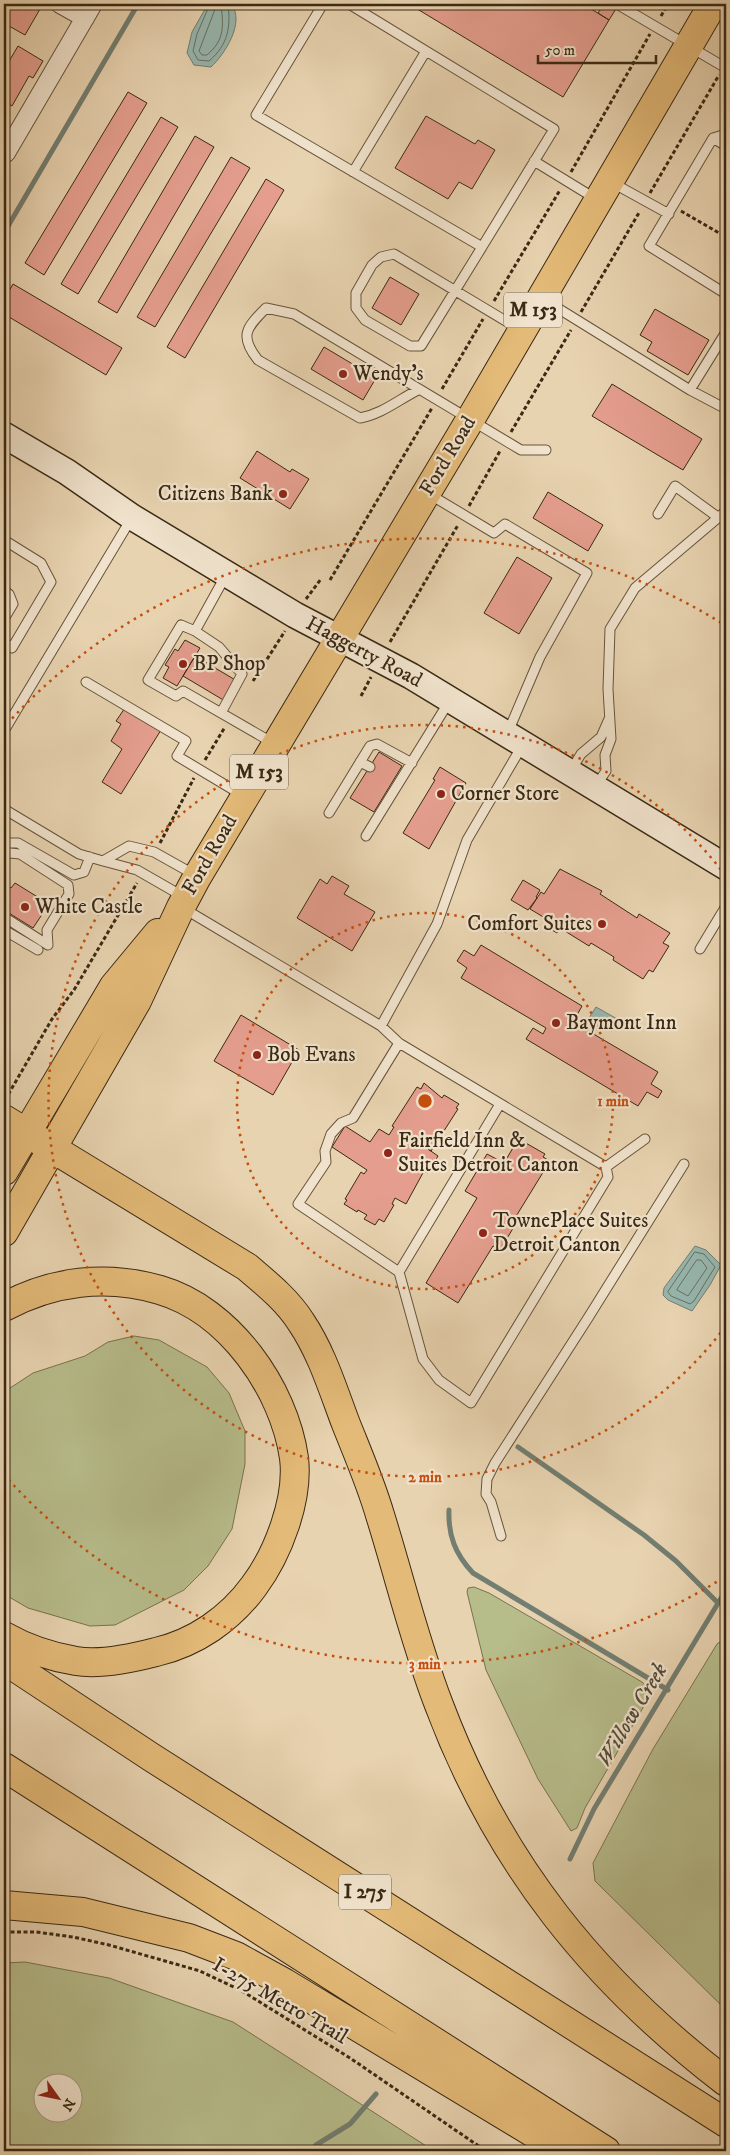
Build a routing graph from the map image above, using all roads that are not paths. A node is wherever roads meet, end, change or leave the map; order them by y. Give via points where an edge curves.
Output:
1 (60, 4) edge
2 (322, 4) edge
3 (348, 4) edge
4 (617, 4) edge
5 (713, 4) edge
6 (89, 11) edge
7 (690, 46) junction
8 (426, 51) junction
9 (726, 68) edge
10 (726, 134) edge
11 (713, 138) junction
12 (726, 146) edge
13 (6, 153) dead end
14 (534, 161) junction
15 (353, 172) junction
16 (604, 190) junction
17 (669, 214) junction
18 (482, 247) junction
19 (454, 290) junction
20 (726, 294) edge
21 (541, 297) junction
22 (522, 330) junction
23 (726, 332) edge
24 (418, 390) junction
25 (690, 390) junction
26 (726, 409) edge
27 (470, 420) junction
28 (4, 435) edge
29 (546, 450) dead end
30 (426, 492) junction
31 (658, 514) dead end
32 (723, 514) edge
33 (132, 517) junction
34 (4, 540) edge
35 (227, 573) junction
36 (4, 591) edge
37 (4, 618) edge
38 (195, 631) junction
39 (339, 639) junction
40 (4, 642) edge
41 (86, 682) dead end
42 (450, 700) junction
43 (221, 713) junction
44 (610, 716) junction
45 (4, 731) edge
46 (515, 739) junction
47 (275, 745) junction
48 (360, 762) junction
49 (412, 763) junction
50 (370, 767) dead end
51 (570, 772) junction
52 (350, 778) junction
53 (360, 783) dead end
54 (595, 788) junction
55 (245, 796) junction
56 (4, 809) edge
57 (329, 813) dead end
58 (366, 836) dead end
59 (4, 842) edge
60 (4, 856) edge
61 (90, 857) junction
62 (104, 861) junction
63 (726, 867) edge
64 (188, 894) junction
65 (726, 906) edge
66 (4, 917) edge
67 (4, 930) edge
68 (700, 949) dead end
69 (38, 950) dead end
70 (381, 1026) junction
71 (399, 1043) junction
72 (500, 1104) junction
73 (15, 1126) edge
74 (645, 1139) dead end
75 (52, 1150) junction
76 (684, 1164) dead end
77 (606, 1167) junction
78 (4, 1170) edge
79 (4, 1232) edge
80 (399, 1272) junction
81 (4, 1307) edge
82 (501, 1536) dead end
83 (4, 1636) edge
84 (4, 1660) edge
85 (4, 1767) edge
86 (4, 1905) edge
87 (726, 2082) edge
88 (726, 2123) edge
89 (563, 2151) edge
90 (606, 2151) edge

1 - 6 street
2 - 15 lane via 256,115
3 - 8 lane
4 - 7 lane
5 - 7 main road, Ford Road / M 153
6 - 13 street
7 - 9 lane
7 - 16 main road, Ford Road / M 153
8 - 14 lane via 554,129
8 - 15 lane
10 - 11 lane
11 - 12 lane
11 - 17 lane
14 - 16 lane
14 - 18 lane
15 - 18 lane
16 - 17 lane
16 - 21 main road, Ford Road / M 153
17 - 20 lane via 649,246
18 - 19 lane
19 - 19 lane via 394,254 372,265 356,294 356,308 365,320 410,346 421,346
19 - 22 lane
21 - 22 main road, Ford Road / M 153
21 - 25 lane
22 - 27 main road, Ford Road / M 153
23 - 25 lane
24 - 24 lane via 294,314 266,308 248,331 248,347 258,360 360,418 378,415 394,402
24 - 27 lane
25 - 26 lane
27 - 29 lane via 521,450
27 - 30 main road, Ford Road / M 153
28 - 33 main road, Haggerty Road via 67,472
30 - 39 main road, Ford Road / M 153
30 - 46 lane via 494,533 505,524 586,573 522,696
31 - 32 lane via 675,486
32 - 44 lane via 635,588 610,628
33 - 35 main road, Haggerty Road
33 - 45 lane
34 - 40 lane via 41,563 50,582 12,648
35 - 38 lane
35 - 39 main road, Haggerty Road
36 - 37 lane via 13,604
38 - 43 lane via 219,647 242,674
38 - 43 lane via 182,625 148,680 176,696 184,691
39 - 42 main road, Haggerty Road
39 - 47 main road, Ford Road / M 153
41 - 55 lane via 186,742 177,756
42 - 46 main road, Haggerty Road
42 - 49 lane
43 - 47 lane
44 - 51 lane via 601,736 581,754
44 - 54 lane via 611,739 605,755 606,771
46 - 51 main road, Haggerty Road
46 - 70 lane via 467,840 437,924
47 - 55 main road, Ford Road / M 153
48 - 49 lane via 370,746 377,744
48 - 50 lane
48 - 52 lane
49 - 58 lane via 396,782
51 - 54 main road, Haggerty Road
52 - 53 lane
52 - 57 lane
54 - 63 main road, Haggerty Road
55 - 64 main road, Ford Road / M 153
56 - 61 lane via 79,854
59 - 61 lane via 18,843 74,875 84,872
60 - 66 lane via 20,854 68,885 69,894 47,930 48,944
61 - 62 lane
62 - 64 lane via 143,873
62 - 64 lane via 129,846 154,852
64 - 70 lane
64 - 73 main road, Ford Road / M 153 via 114,986
64 - 75 main road, Ford Road / M 153 via 137,1001
65 - 68 lane
67 - 69 lane
70 - 71 lane
71 - 72 lane
71 - 80 lane via 353,1118 341,1123 331,1134 326,1162 298,1204
72 - 77 lane
72 - 80 lane
73 - 75 main road
73 - 78 main road, Ford Road / M 153
74 - 77 lane
75 - 79 main road, Ford Road / M 153
75 - 87 main road via 247,1267 274,1289 300,1321 319,1354 370,1486 439,1706 482,1803 526,1875 598,1968 657,2026
76 - 82 lane via 494,1463 487,1480 486,1494
77 - 80 lane via 608,1178 471,1403 438,1380 423,1359
81 - 83 main road via 32,1292 92,1281 160,1290 192,1304 224,1327 249,1352 282,1412 294,1458 288,1515 269,1562 236,1607 196,1637 173,1648 128,1659 77,1662 21,1645
84 - 88 main road, I 275 via 151,1758
85 - 90 main road
86 - 89 main road via 83,1912 189,1938 236,1956 302,1992

